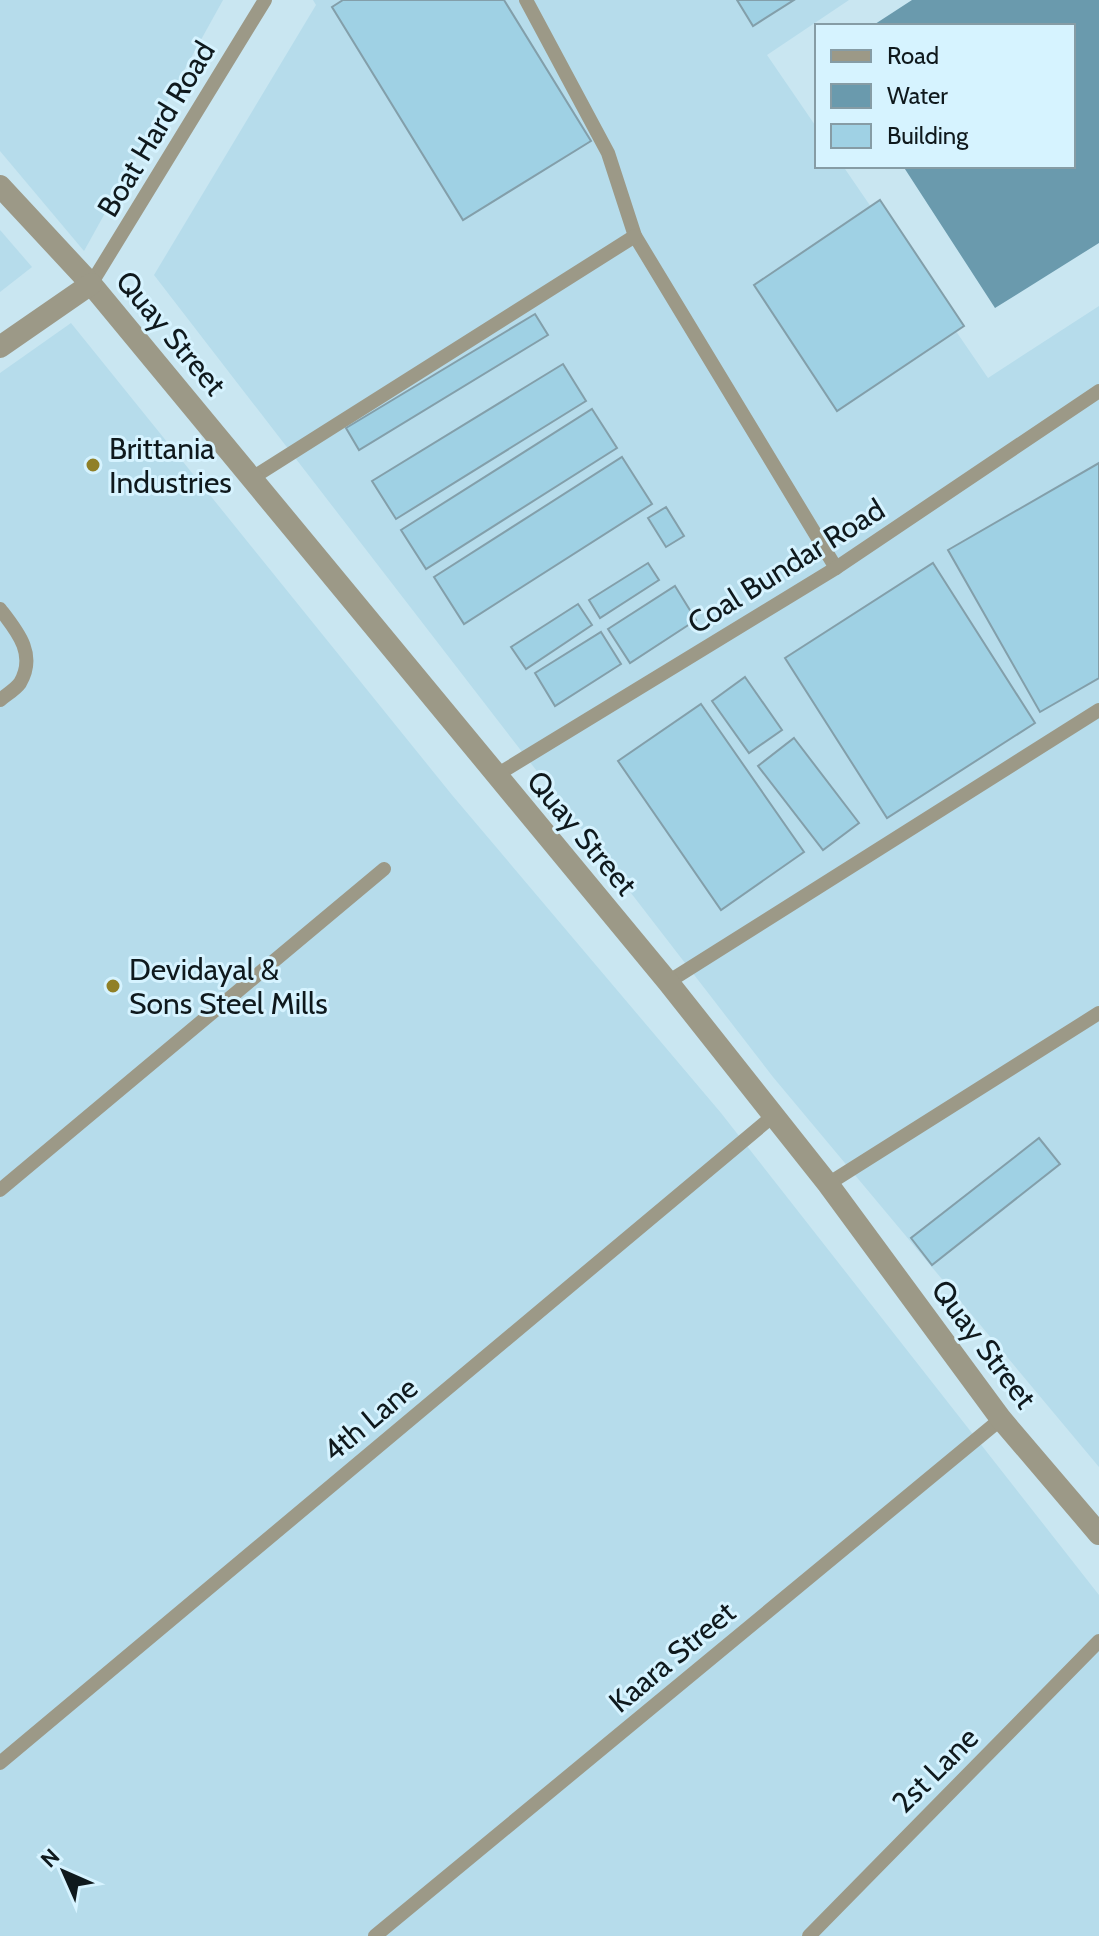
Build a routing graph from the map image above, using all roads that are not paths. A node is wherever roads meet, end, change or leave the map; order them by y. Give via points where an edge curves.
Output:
1 (265, 0) edge
2 (526, 0) edge
3 (0, 186) edge
4 (635, 236) junction
5 (91, 284) junction
6 (0, 347) edge
7 (1099, 391) edge
8 (252, 478) junction
9 (836, 568) junction
10 (0, 609) edge
11 (0, 700) edge
12 (1099, 710) edge
13 (495, 776) junction
14 (384, 869) dead end
15 (668, 982) junction
16 (1099, 1013) edge
17 (773, 1116) junction
18 (828, 1184) junction
19 (0, 1190) edge
20 (1001, 1419) junction
21 (1099, 1534) edge
22 (1099, 1641) edge
23 (0, 1763) edge
24 (375, 1936) edge
25 (809, 1936) edge

1 - 5 lane, Boat Hard Road
2 - 4 lane via 608,153
3 - 5 street, Quay Street
4 - 8 lane
4 - 9 lane
5 - 6 street
5 - 8 street, Quay Street
7 - 9 lane, Coal Bundar Road
8 - 13 street, Quay Street
9 - 13 lane, Coal Bundar Road
10 - 11 lane via 28,654 19,683
12 - 15 lane
13 - 15 street, Quay Street
14 - 19 lane
15 - 17 street, Quay Street
16 - 18 lane
17 - 18 street, Quay Street
17 - 23 lane, 4th Lane
18 - 20 street, Quay Street
20 - 21 street, Quay Street
20 - 24 lane, Kaara Street
22 - 25 lane, 2st Lane

